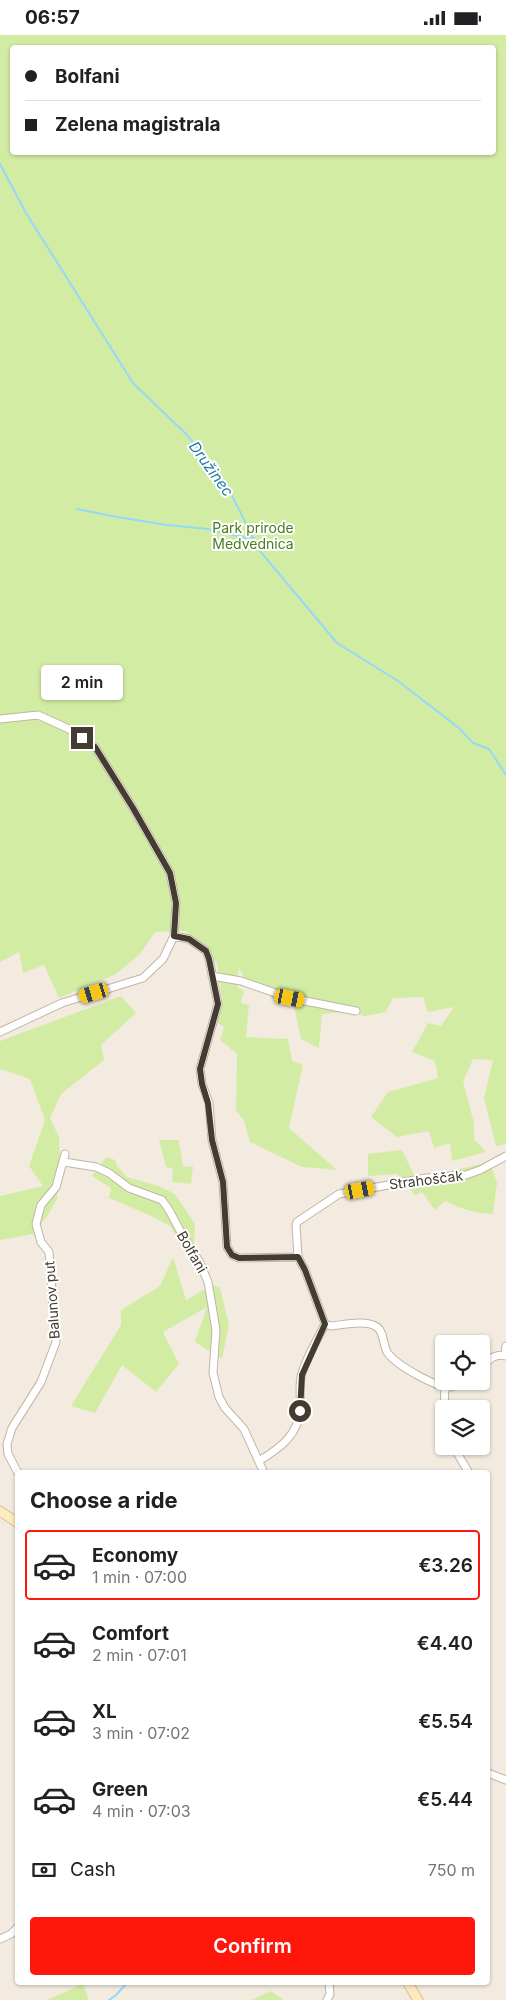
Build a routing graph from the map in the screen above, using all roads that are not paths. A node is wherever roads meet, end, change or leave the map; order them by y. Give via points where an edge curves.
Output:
1 (0, 719) edge
2 (174, 936) junction
3 (212, 976) junction
4 (356, 1011) dead end
5 (0, 1032) edge
6 (506, 1156) edge
7 (64, 1158) joint
8 (298, 1257) junction
9 (325, 1324) junction
10 (506, 1346) edge
11 (506, 1355) edge
12 (490, 1359) edge
13 (435, 1382) edge
14 (458, 1455) edge
15 (260, 1461) junction
16 (16, 1470) edge
17 (263, 1470) edge
18 (467, 1470) edge
19 (0, 1511) edge
20 (15, 1521) edge
21 (490, 1774) edge
22 (506, 1780) edge
23 (15, 1930) edge
24 (0, 1939) edge
25 (329, 1985) edge
26 (409, 1985) edge
27 (327, 2000) edge
28 (418, 2000) edge

1 - 2 street via 38,715 69,729 95,747 170,873 176,903
2 - 3 street via 202,946 209,959
2 - 5 street via 162,959 143,978 62,1003
3 - 4 street via 241,981 290,998
3 - 8 street via 218,1004 200,1069 223,1182 227,1247 232,1255 239,1258
6 - 8 street, Strahoščak via 472,1174 426,1178 340,1194 297,1222
7 - 15 street, Bolfani via 110,1173 129,1188 162,1200 170,1209 200,1261 208,1282 216,1330 213,1373 219,1397 244,1429
7 - 16 street, Balunov put via 56,1187 41,1205 36,1224 41,1242 49,1252 56,1343 41,1382 12,1428 7,1444
8 - 9 street
9 - 13 street via 366,1323 376,1326 391,1356
9 - 15 street via 302,1375 296,1427 291,1437
10 - 11 street
11 - 12 street
14 - 18 street
15 - 17 street, Bolfani
19 - 20 street
21 - 22 street
23 - 24 street
25 - 27 street
26 - 28 street

